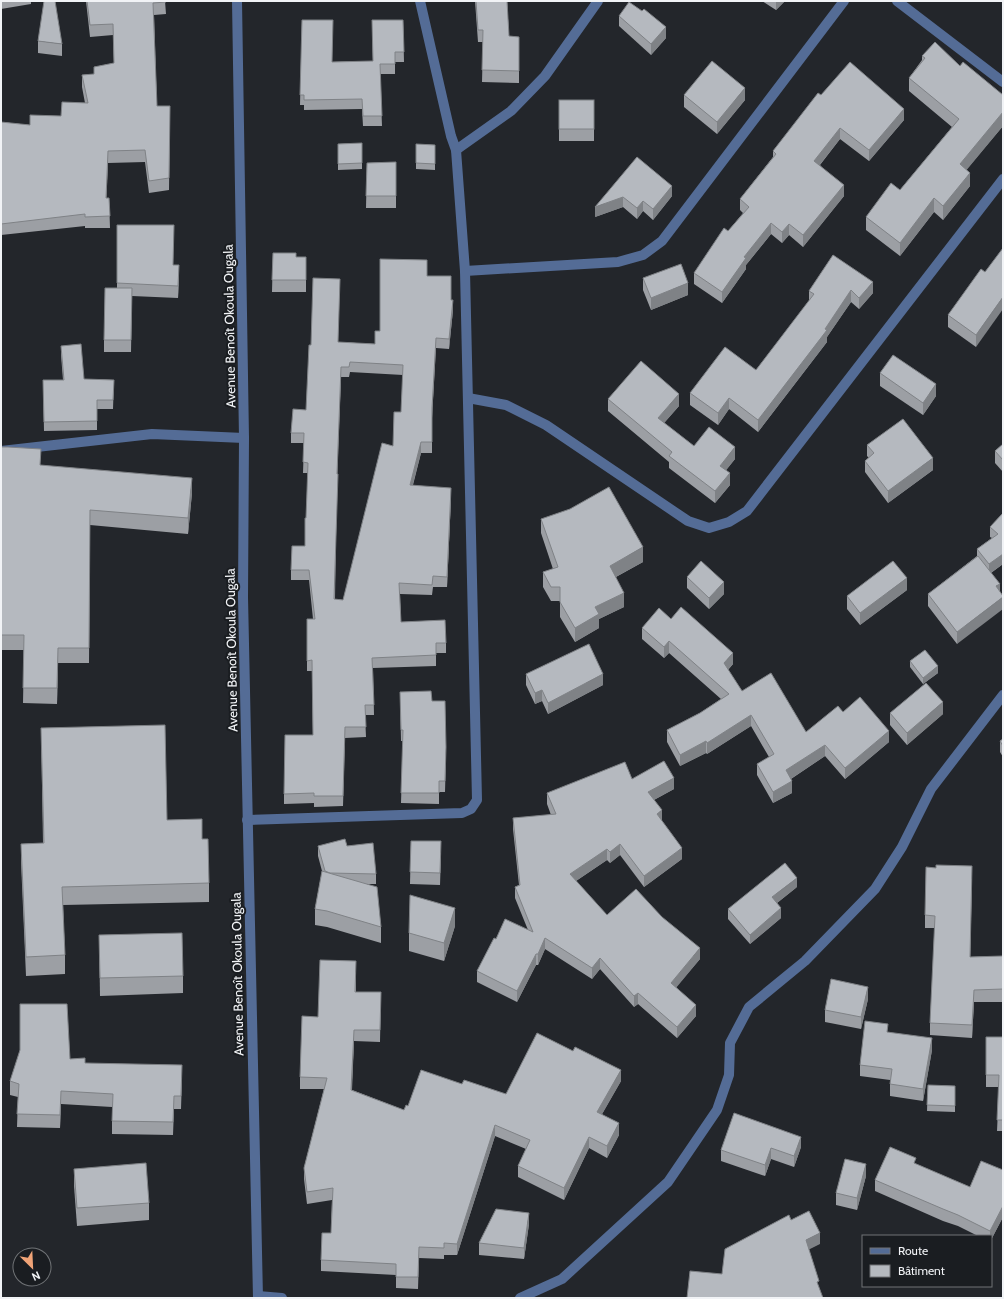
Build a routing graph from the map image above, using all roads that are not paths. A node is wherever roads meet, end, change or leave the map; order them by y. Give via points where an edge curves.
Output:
1 (237, 1) edge
2 (420, 1) edge
3 (598, 1) edge
4 (844, 1) edge
5 (897, 1) edge
6 (1003, 82) edge
7 (456, 150) junction
8 (1003, 179) edge
9 (465, 271) junction
10 (468, 398) junction
11 (244, 438) junction
12 (1, 451) edge
13 (1003, 695) edge
14 (247, 820) junction
15 (258, 1297) edge
16 (282, 1298) edge
17 (520, 1298) edge

1 - 11 street, Avenue Benoît Okoula Ougala
2 - 7 street
3 - 7 street via 545,76 512,111
4 - 9 street via 662,241 643,255 618,262
5 - 6 street
7 - 9 street
8 - 10 street via 747,511 729,522 709,528 688,521 546,425 506,405
9 - 10 street
10 - 14 street via 477,800 471,809 462,813
11 - 12 street via 152,434
11 - 14 street, Avenue Benoît Okoula Ougala via 243,597
13 - 17 street via 931,789 902,847 875,889 805,961 749,1007 730,1043 729,1075 717,1110 668,1182 562,1279
14 - 15 street, Avenue Benoît Okoula Ougala
15 - 16 street

